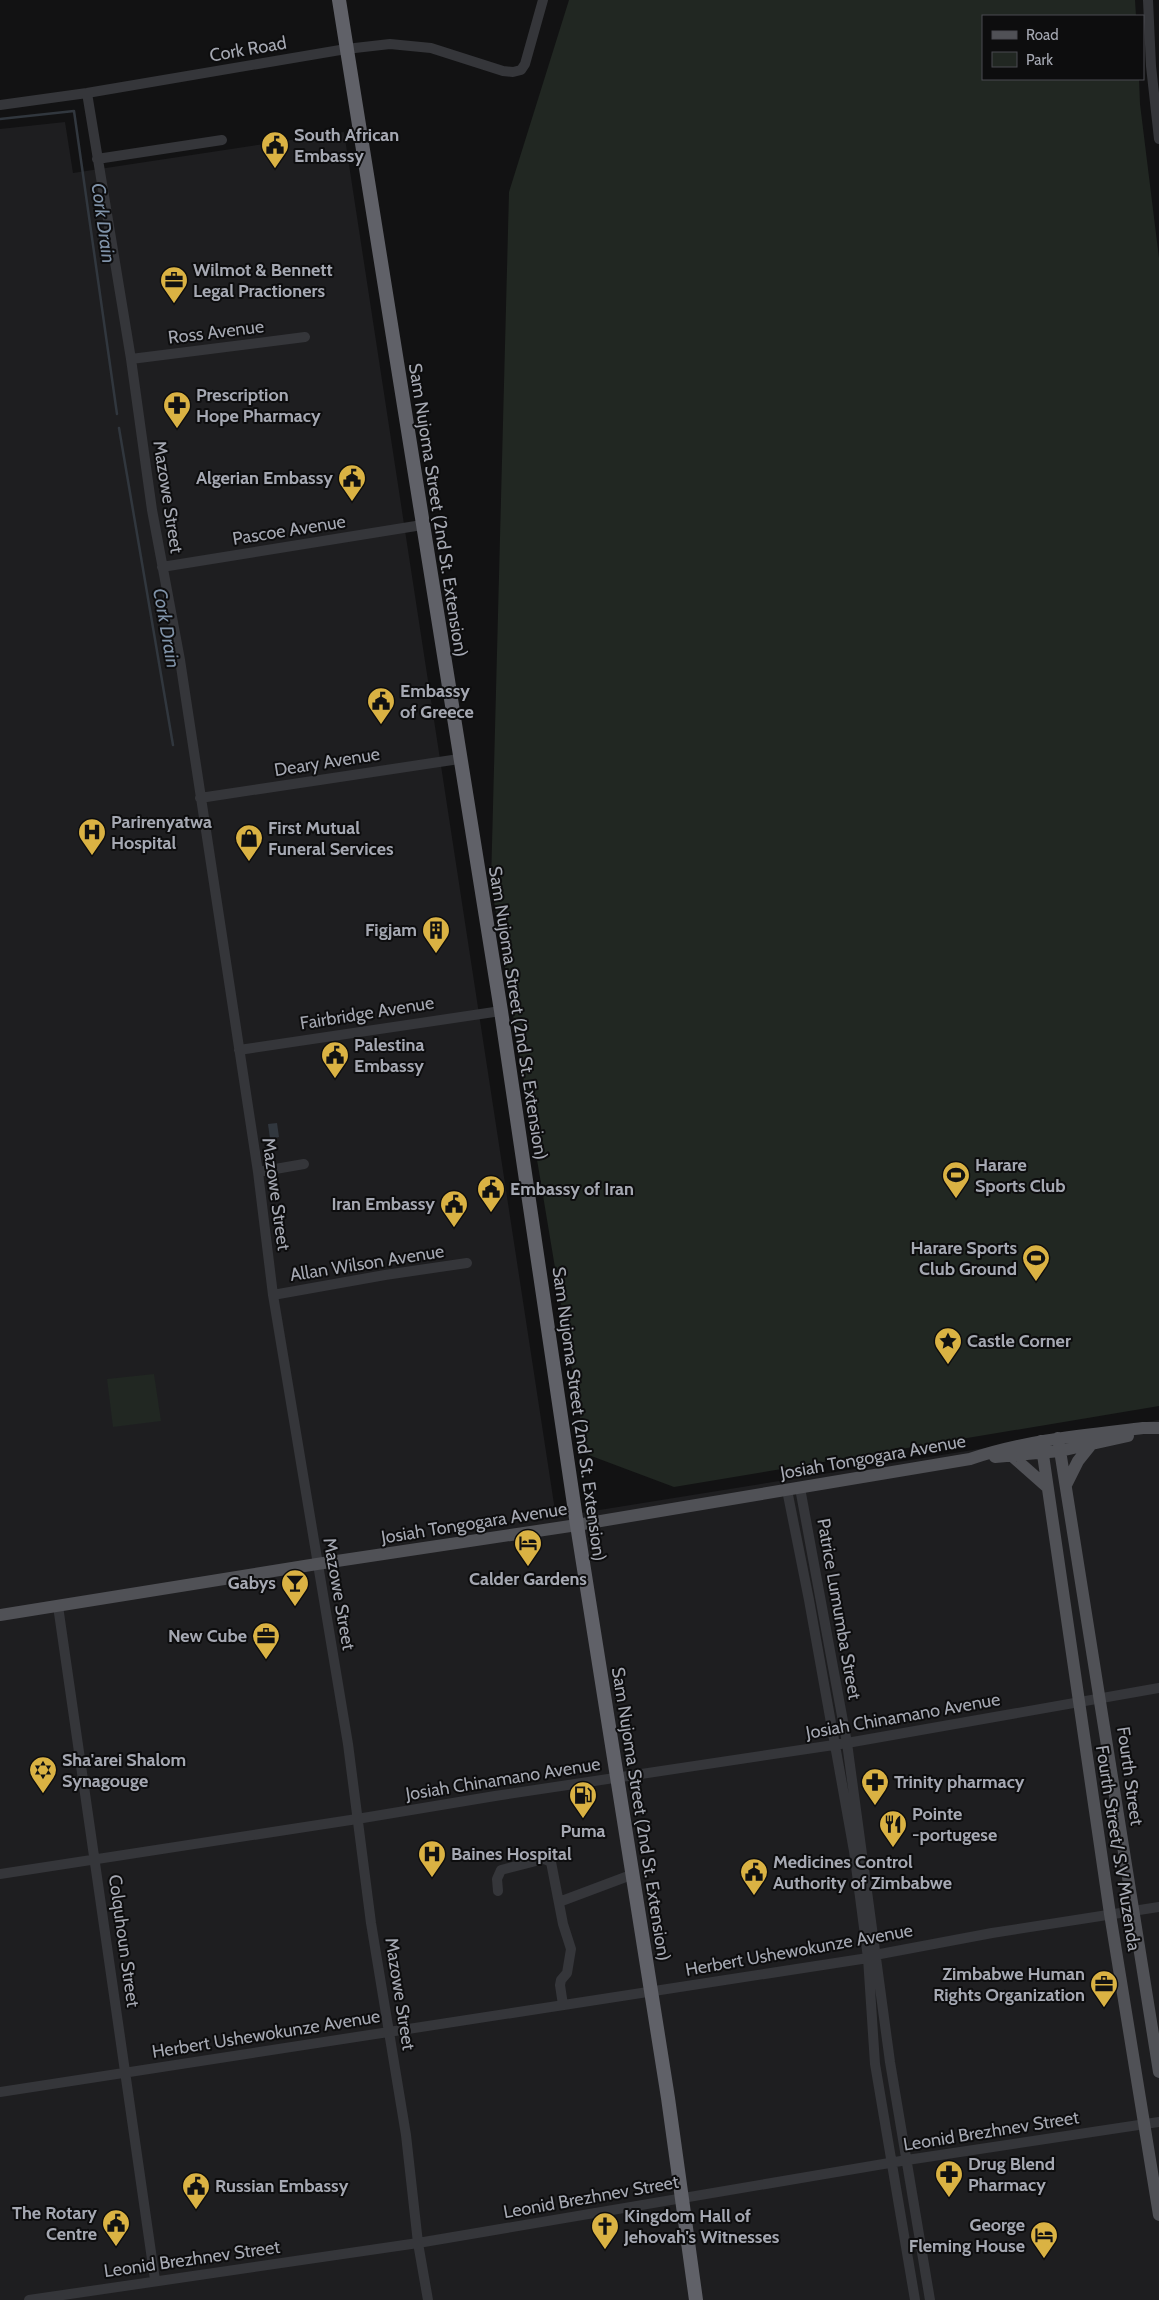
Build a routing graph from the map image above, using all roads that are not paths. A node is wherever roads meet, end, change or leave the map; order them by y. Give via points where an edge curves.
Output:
1 (339, 0) edge
2 (543, 0) edge
3 (1148, 0) edge
4 (346, 49) junction
5 (87, 93) junction
6 (0, 105) edge
7 (1159, 139) edge
8 (222, 140) dead end
9 (97, 159) junction
10 (305, 337) dead end
11 (131, 359) junction
12 (422, 525) junction
13 (162, 567) junction
14 (459, 759) junction
15 (200, 798) junction
16 (501, 1010) junction
17 (239, 1050) junction
18 (304, 1164) dead end
19 (258, 1172) junction
20 (466, 1263) dead end
21 (273, 1295) junction
22 (1159, 1428) edge
23 (1059, 1445) junction
24 (1090, 1446) junction
25 (1042, 1447) junction
26 (1012, 1456) junction
27 (970, 1459) junction
28 (1066, 1485) junction
29 (1046, 1486) junction
30 (800, 1488) junction
31 (787, 1490) junction
32 (577, 1526) junction
33 (317, 1564) junction
34 (58, 1606) junction
35 (0, 1615) edge
36 (1159, 1688) edge
37 (1101, 1698) junction
38 (1078, 1702) junction
39 (847, 1743) junction
40 (836, 1745) junction
41 (615, 1778) junction
42 (357, 1819) junction
43 (96, 1860) junction
44 (0, 1874) edge
45 (631, 1875) junction
46 (498, 1891) dead end
47 (559, 1902) junction
48 (1159, 1906) edge
49 (1132, 1911) junction
50 (1110, 1914) junction
51 (871, 1957) junction
52 (649, 1991) junction
53 (563, 2005) junction
54 (390, 2031) junction
55 (1159, 2072) edge
56 (127, 2073) junction
57 (0, 2092) edge
58 (1159, 2122) edge
59 (1143, 2125) junction
60 (907, 2160) junction
61 (892, 2163) junction
62 (681, 2198) junction
63 (1159, 2215) edge
64 (418, 2243) junction
65 (156, 2280) junction
66 (29, 2300) edge
67 (428, 2300) edge
68 (696, 2300) edge
69 (914, 2300) edge
70 (930, 2300) edge

1 - 4 highway, Sam Nujoma Street (2nd St. Extension)
2 - 4 street, Cork Road via 521,70 513,72 454,54 405,44
3 - 7 street
4 - 5 street, Cork Road
4 - 12 highway, Sam Nujoma Street (2nd St. Extension)
5 - 6 street, Cork Road
5 - 9 street, Mazowe Street
8 - 9 street
9 - 11 street, Mazowe Street
10 - 11 street, Ross Avenue
11 - 13 street, Mazowe Street
12 - 13 street, Pascoe Avenue
12 - 14 highway, Sam Nujoma Street (2nd St. Extension)
13 - 15 street, Mazowe Street via 180,660
14 - 15 street, Deary Avenue
14 - 16 highway, Sam Nujoma Street (2nd St. Extension)
15 - 17 street, Mazowe Street
16 - 17 street, Fairbridge Avenue
16 - 32 highway, Sam Nujoma Street (2nd St. Extension)
17 - 19 street, Mazowe Street
18 - 19 street
19 - 21 street, Mazowe Street
20 - 21 street, Allan Wilson Avenue
21 - 33 street, Mazowe Street
22 - 23 main road via 1143,1428
22 - 24 main road
23 - 24 main road
23 - 25 main road
23 - 28 main road, Fourth Street
24 - 28 main road
25 - 26 main road
25 - 27 main road, Josiah Tongogara Avenue via 998,1449
25 - 29 main road
26 - 27 main road
26 - 29 main road
27 - 30 main road, Josiah Tongogara Avenue
28 - 37 main road, Fourth Street
29 - 38 main road, Fourth Street/ S.V Muzenda
30 - 31 main road, Josiah Tongogara Avenue
30 - 39 street, Patrice Lumumba Street
31 - 32 main road, Josiah Tongogara Avenue
31 - 40 street, Patrice Lumumba Street
32 - 33 main road, Josiah Tongogara Avenue
32 - 41 highway, Sam Nujoma Street (2nd St. Extension)
33 - 34 main road, Josiah Tongogara Avenue
33 - 42 street, Mazowe Street via 348,1744
34 - 35 main road, Josiah Tongogara Avenue
34 - 43 street, Colquhoun Street
36 - 37 street, Josiah Chinamano Avenue
37 - 38 street, Josiah Chinamano Avenue
37 - 49 main road, Fourth Street
38 - 39 street, Josiah Chinamano Avenue
38 - 50 main road, Fourth Street/ S.V Muzenda
39 - 40 street, Josiah Chinamano Avenue
39 - 51 street, Patrice Lumumba Street
40 - 41 street, Josiah Chinamano Avenue
40 - 51 street, Patrice Lumumba Street
41 - 42 street, Josiah Chinamano Avenue
41 - 45 highway, Sam Nujoma Street (2nd St. Extension)
42 - 43 street, Josiah Chinamano Avenue
42 - 54 street, Mazowe Street
43 - 44 street, Josiah Chinamano Avenue
43 - 56 street, Colquhoun Street
45 - 47 street
45 - 52 highway, Sam Nujoma Street (2nd St. Extension)
46 - 47 street via 497,1879 501,1870 544,1859 551,1862
47 - 53 street via 571,1949 567,1973 560,1985
48 - 49 street, Herbert Ushewokunze Avenue
49 - 50 street, Herbert Ushewokunze Avenue
49 - 55 main road, Fourth Street
50 - 51 street, Herbert Ushewokunze Avenue via 992,1932
50 - 59 main road, Fourth Street/ S.V Muzenda
51 - 52 street, Herbert Ushewokunze Avenue
51 - 60 street, Patrice Lumumba Street
51 - 61 street, Patrice Lumumba Street via 875,2064
52 - 53 street, Herbert Ushewokunze Avenue
52 - 62 highway, Sam Nujoma Street (2nd St. Extension)
53 - 54 street, Herbert Ushewokunze Avenue
54 - 56 street, Herbert Ushewokunze Avenue
54 - 64 street, Mazowe Street
56 - 57 street, Herbert Ushewokunze Avenue
56 - 65 street, Colquhoun Street
58 - 59 street, Leonid Brezhnev Street
59 - 60 street, Leonid Brezhnev Street
59 - 63 main road, Fourth Street/ S.V Muzenda
60 - 61 street, Leonid Brezhnev Street
60 - 70 street, Patrice Lumumba Street
61 - 62 street, Leonid Brezhnev Street
61 - 69 street, Patrice Lumumba Street
62 - 64 street, Leonid Brezhnev Street
62 - 68 highway, Sam Nujoma Street (2nd St. Extension)
64 - 65 street, Leonid Brezhnev Street
64 - 67 street, Mazowe Street
65 - 66 street, Leonid Brezhnev Street

